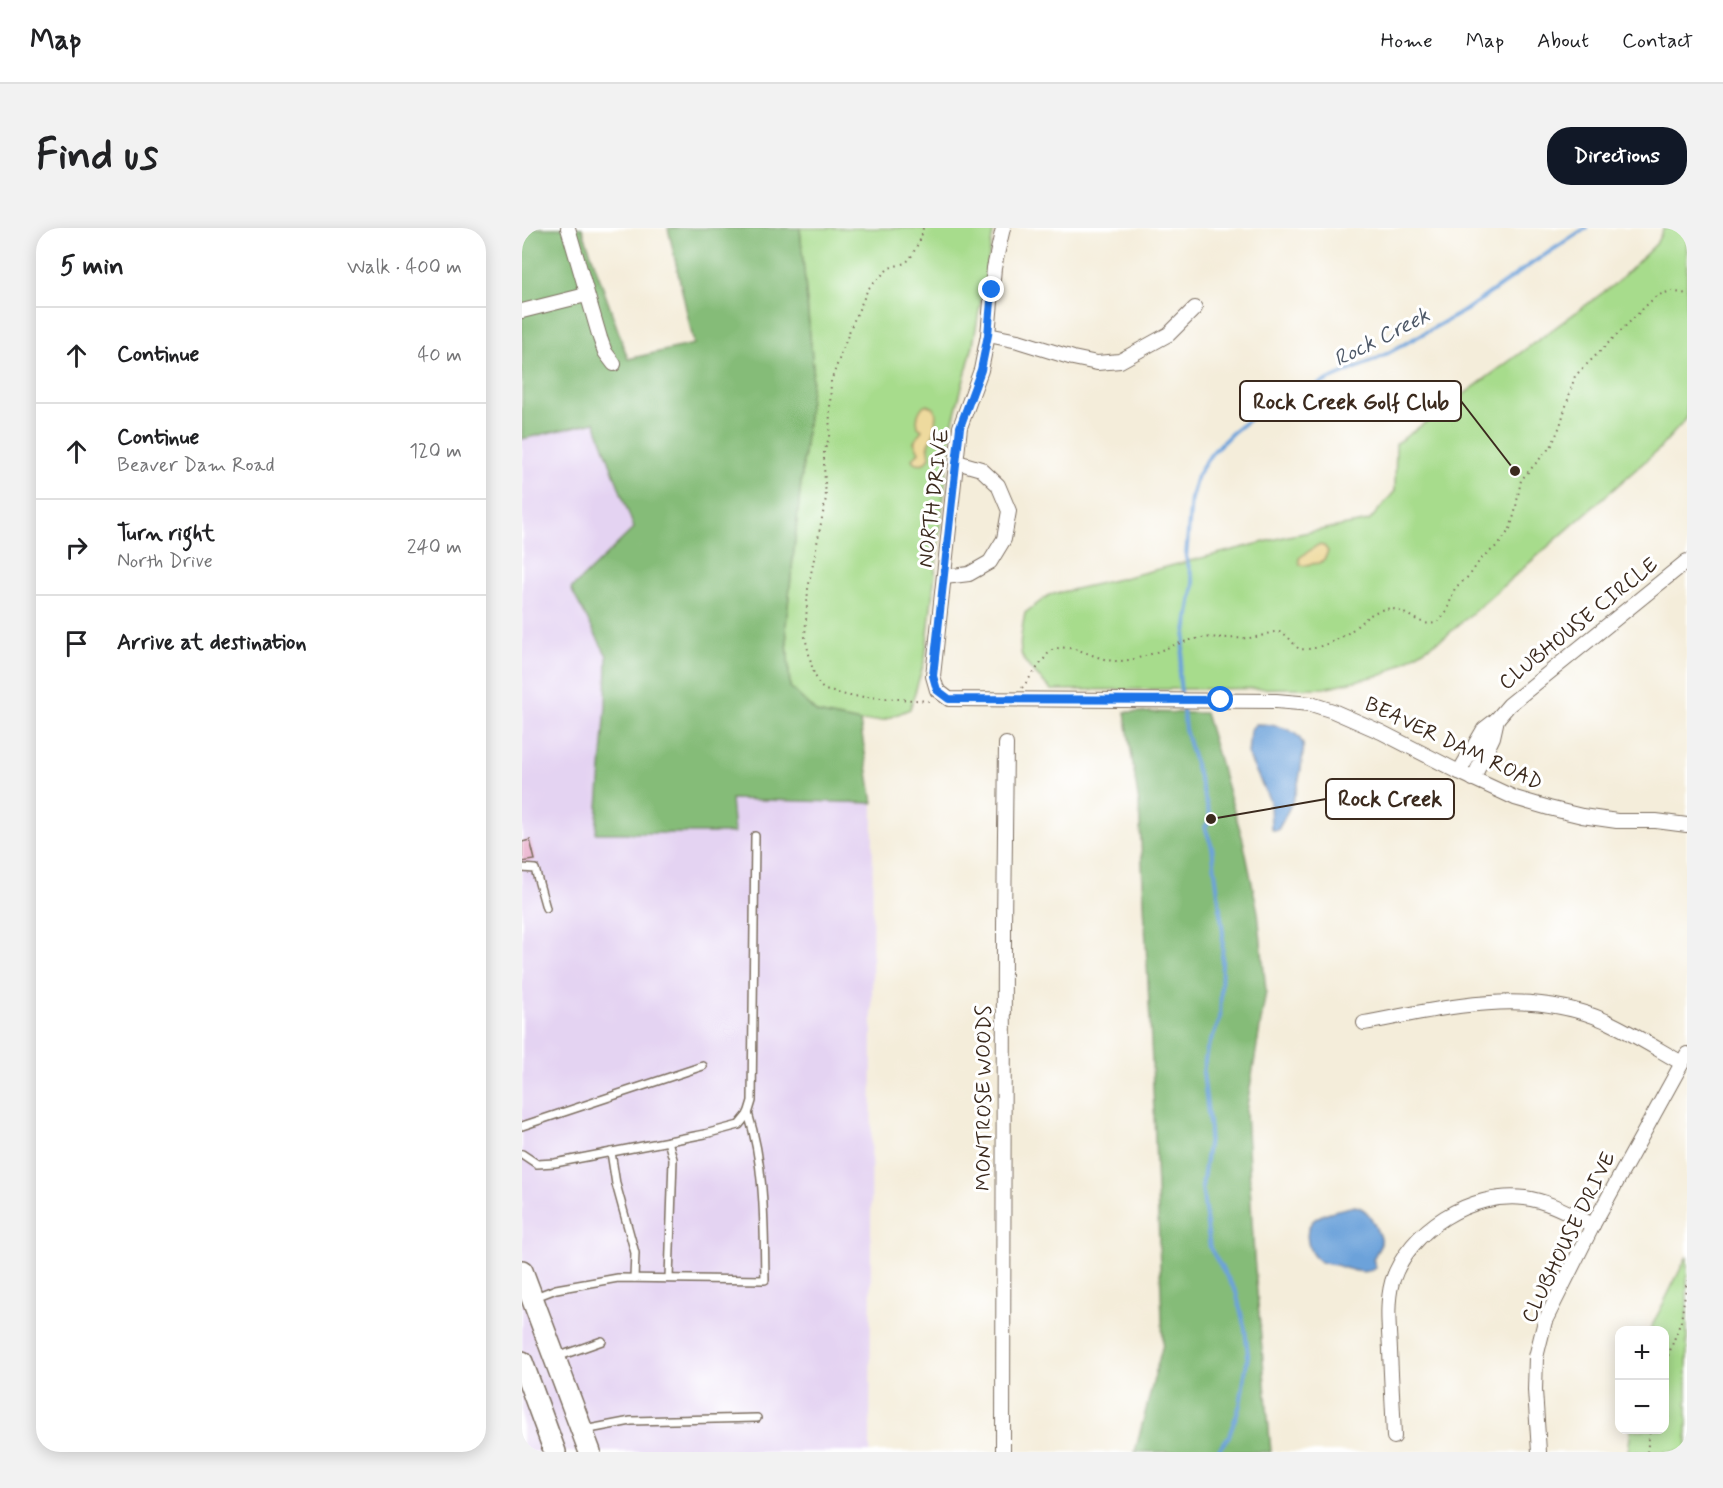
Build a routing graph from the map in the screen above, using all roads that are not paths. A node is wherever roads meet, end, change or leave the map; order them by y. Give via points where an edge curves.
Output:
1 (568, 228) edge
2 (1003, 228) edge
3 (586, 295) junction
4 (1195, 308) dead end
5 (522, 311) edge
6 (988, 335) junction
7 (614, 364) dead end
8 (957, 462) junction
9 (1687, 561) edge
10 (945, 577) junction
11 (1148, 700) joint
12 (1497, 719) junction
13 (1006, 744) dead end
14 (1459, 772) junction
15 (1473, 779) junction
16 (1687, 825) edge
17 (755, 836) dead end
18 (522, 868) edge
19 (546, 908) dead end
20 (1364, 1023) dead end
21 (1685, 1058) edge
22 (703, 1066) dead end
23 (748, 1113) junction
24 (522, 1126) edge
25 (668, 1141) junction
26 (611, 1152) junction
27 (522, 1154) edge
28 (1593, 1225) junction
29 (522, 1271) edge
30 (634, 1278) junction
31 (669, 1278) junction
32 (527, 1305) edge
33 (602, 1341) dead end
34 (555, 1358) junction
35 (522, 1362) edge
36 (757, 1418) dead end
37 (582, 1431) junction
38 (1394, 1437) dead end
39 (555, 1452) edge
40 (590, 1452) edge
41 (1003, 1452) edge
42 (1539, 1452) edge

1 - 3 street
2 - 6 street, NORTH DRIVE via 994,268
3 - 5 street
3 - 7 street via 605,352
4 - 6 street via 1169,334 1120,361 1097,363
6 - 8 street, NORTH DRIVE via 981,370 960,427
8 - 10 street, NORTH DRIVE
8 - 10 street via 981,469 998,485 1009,511 1004,539 990,562 969,574
9 - 12 street, CLUBHOUSE CIRCLE via 1524,692
10 - 11 street, NORTH DRIVE via 933,676 937,690 949,699
11 - 14 street, BEAVER DAM ROAD via 1311,704 1381,732
12 - 14 street, CLUBHOUSE CIRCLE via 1484,729
12 - 15 street, CLUBHOUSE CIRCLE
13 - 41 street, MONTROSE WOODS
14 - 15 street, BEAVER DAM ROAD
15 - 16 street, BEAVER DAM ROAD via 1515,798 1582,816
17 - 23 lane via 752,1101
18 - 19 lane via 536,869
20 - 21 street via 1478,1003 1537,1002 1605,1021
21 - 28 street, CLUBHOUSE DRIVE
22 - 24 lane
23 - 25 lane via 739,1125
23 - 31 lane via 757,1141 765,1280
25 - 26 lane
25 - 31 lane via 673,1159
26 - 27 lane via 537,1164
26 - 30 lane via 635,1253
28 - 38 street via 1547,1204 1505,1197 1482,1200 1460,1209 1420,1238 1403,1258 1392,1282 1388,1309
28 - 42 street, CLUBHOUSE DRIVE via 1545,1322 1536,1357
29 - 32 main road
30 - 31 lane
30 - 32 lane via 556,1289
32 - 34 main road
33 - 34 lane
34 - 37 main road
35 - 39 main road
36 - 37 lane via 631,1421
37 - 40 main road

